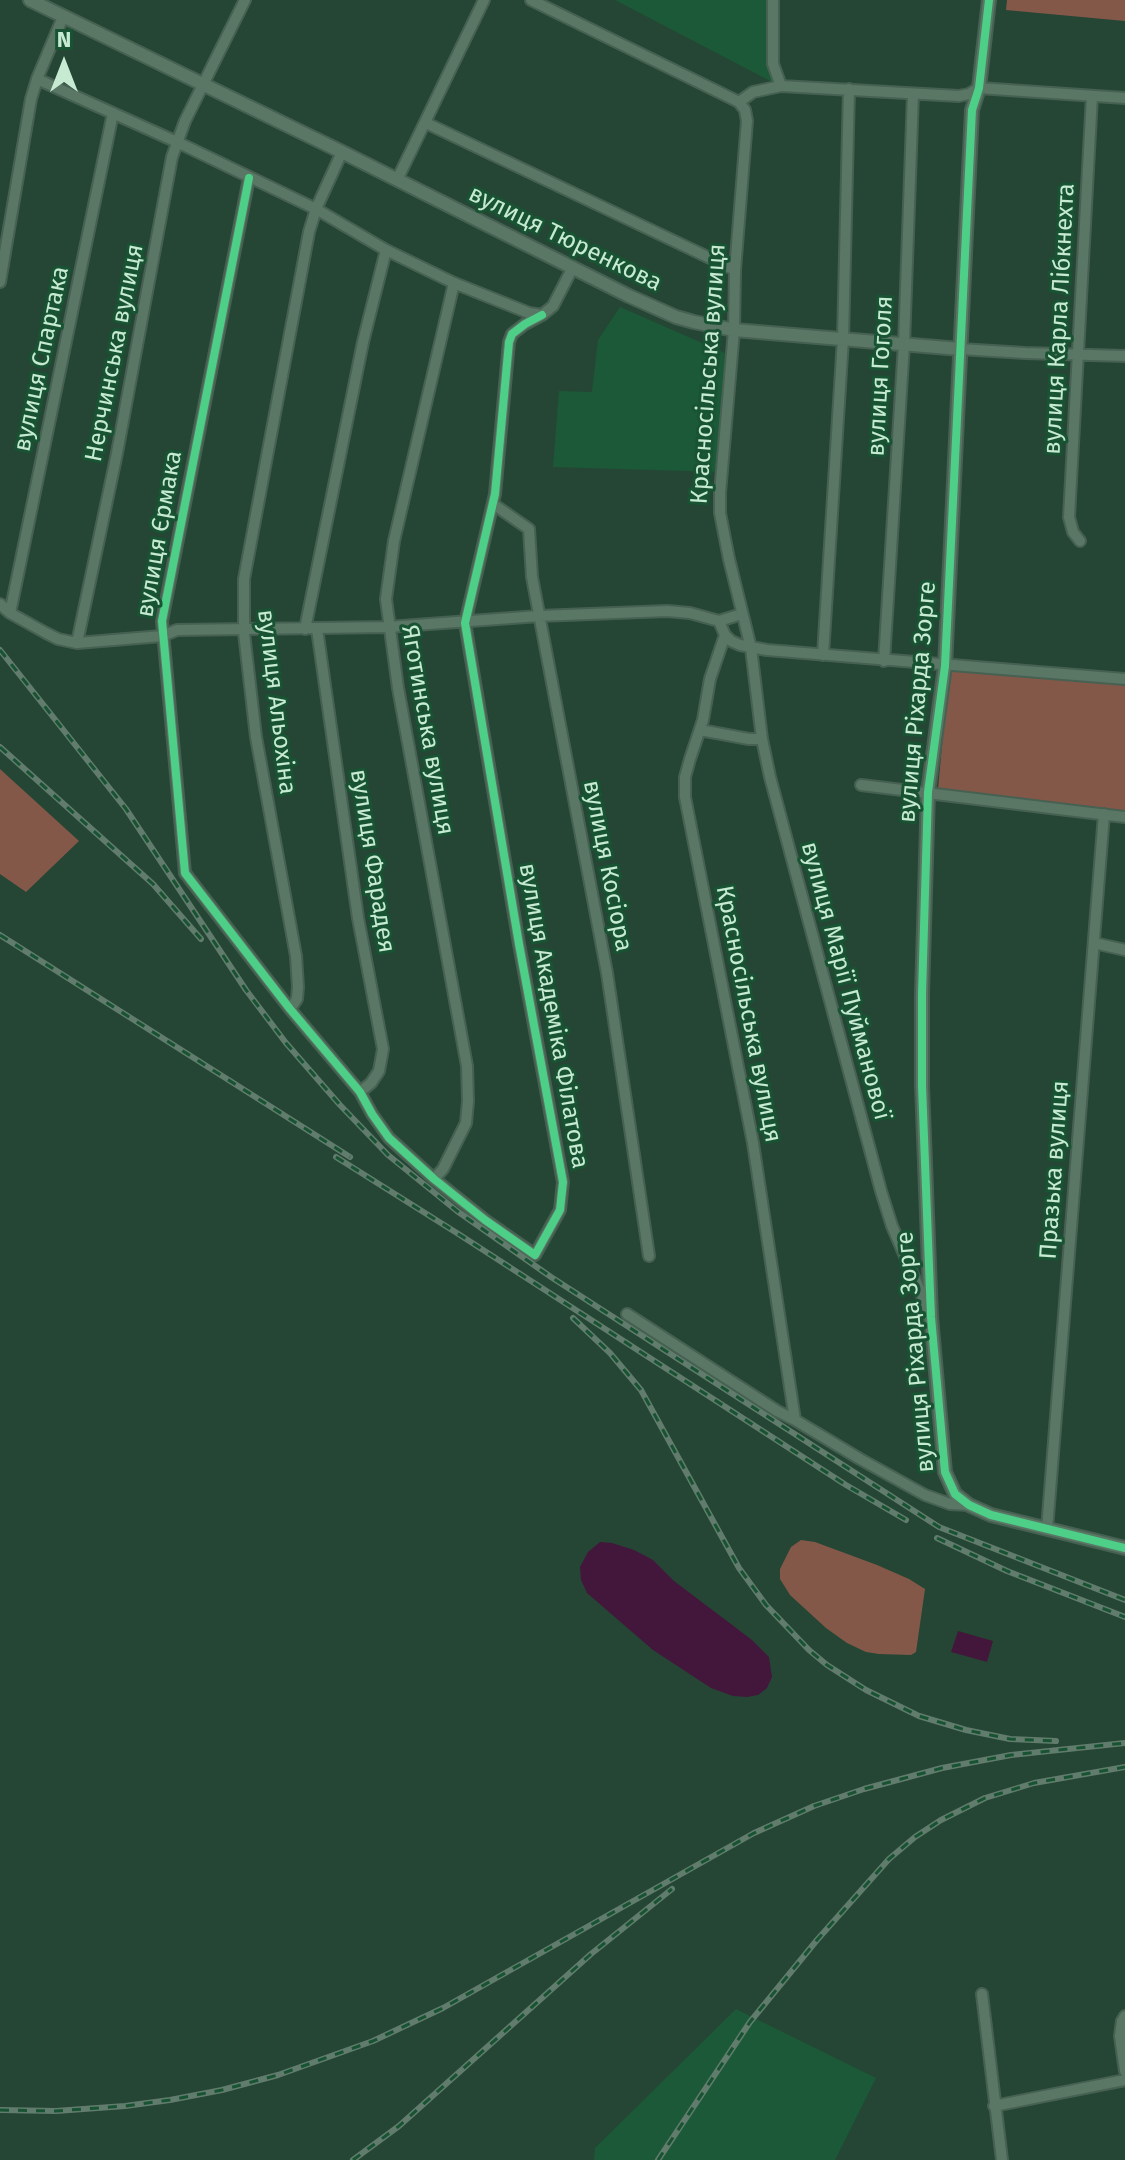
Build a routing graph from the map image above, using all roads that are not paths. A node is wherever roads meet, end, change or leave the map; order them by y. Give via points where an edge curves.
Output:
1 (30, 0) edge
2 (245, 0) edge
3 (484, 0) edge
4 (531, 0) edge
5 (773, 0) edge
6 (989, 0) edge
7 (63, 17) junction
8 (37, 79) junction
9 (205, 80) junction
10 (781, 86) junction
11 (979, 88) junction
12 (849, 89) junction
13 (913, 94) junction
14 (959, 96) junction
15 (1092, 96) junction
16 (1125, 98) edge
17 (739, 102) junction
18 (972, 110) junction
19 (113, 113) junction
20 (426, 123) junction
21 (177, 142) junction
22 (342, 152) junction
23 (249, 178) junction
24 (397, 180) junction
25 (316, 209) junction
26 (386, 250) junction
27 (573, 267) junction
28 (735, 270) junction
29 (0, 282) edge
30 (454, 283) junction
31 (542, 315) junction
32 (734, 330) junction
33 (843, 339) junction
34 (904, 344) junction
35 (960, 349) junction
36 (1078, 355) junction
37 (1125, 356) edge
38 (493, 504) junction
39 (1080, 541) dead end
40 (0, 604) edge
41 (10, 613) junction
42 (742, 614) junction
43 (539, 616) junction
44 (719, 621) junction
45 (465, 623) junction
46 (388, 627) junction
47 (244, 628) junction
48 (305, 629) junction
49 (317, 629) junction
50 (725, 635) junction
51 (162, 636) junction
52 (77, 643) junction
53 (751, 648) junction
54 (823, 655) junction
55 (884, 661) junction
56 (945, 666) junction
57 (1125, 679) edge
58 (700, 730) junction
59 (762, 739) junction
60 (861, 785) dead end
61 (928, 792) junction
62 (1104, 814) junction
63 (1125, 817) edge
64 (1094, 943) junction
65 (1125, 950) edge
66 (290, 1009) junction
67 (360, 1092) junction
68 (434, 1179) junction
69 (649, 1256) dead end
70 (627, 1314) dead end
71 (931, 1317) junction
72 (795, 1420) junction
73 (965, 1503) junction
74 (1047, 1529) junction
75 (1125, 1548) edge
76 (982, 1994) dead end
77 (1125, 2016) edge
78 (1125, 2071) edge
79 (1125, 2080) edge
80 (994, 2106) junction
81 (1002, 2160) edge

1 - 7 street, вулиця Тюренкова
2 - 9 street, Нерчинська вулиця
3 - 20 street
4 - 17 street
5 - 10 street via 773,64
6 - 11 street, вулиця Ріхарда Зорге
7 - 8 street
7 - 9 street, вулиця Тюренкова
8 - 19 street
8 - 29 street
9 - 21 street, Нерчинська вулиця
9 - 22 street, вулиця Тюренкова
10 - 12 street
10 - 17 street via 753,92
11 - 14 street
11 - 15 street
11 - 18 street, вулиця Ріхарда Зорге
12 - 13 street
12 - 33 street, вулиця Гоголя
13 - 14 street
13 - 34 street, вулиця Гоголя
14 - 18 street
15 - 16 street
15 - 36 street, вулиця Карла Лібкнехта
17 - 28 street, Красносільська вулиця via 747,121
18 - 35 street, вулиця Ріхарда Зорге
19 - 21 street
19 - 41 street, вулиця Спартака
20 - 24 street
20 - 28 street
21 - 23 street
21 - 52 street, Нерчинська вулиця
22 - 24 street, вулиця Тюренкова
22 - 25 street, вулиця Альохіна
23 - 25 street
23 - 51 street, вулиця Єрмака
24 - 27 street, вулиця Тюренкова
25 - 26 street
25 - 47 street, вулиця Альохіна via 246,564
26 - 30 street
26 - 48 street
27 - 31 street via 553,306
27 - 32 street, вулиця Тюренкова via 659,310
28 - 32 street, Красносільська вулиця
30 - 31 street
30 - 46 street, Яготинська вулиця via 394,541
31 - 38 street via 512,334 506,354
32 - 33 street, вулиця Тюренкова
32 - 42 street, Красносільська вулиця via 720,513
33 - 34 street, вулиця Тюренкова
33 - 54 street, вулиця Гоголя
34 - 35 street, вулиця Тюренкова
34 - 55 street, вулиця Гоголя
35 - 36 street, вулиця Тюренкова
35 - 56 street, вулиця Ріхарда Зорге
36 - 37 street, вулиця Тюренкова
36 - 39 street, вулиця Карла Лібкнехта via 1069,517
38 - 43 street, вулиця Косіора via 529,529
38 - 45 street
40 - 41 street
41 - 52 street via 58,639
42 - 44 street
42 - 53 street, Красносільська вулиця
43 - 44 street via 667,611
43 - 45 street
43 - 69 street, вулиця Косіора via 607,973
44 - 50 street
45 - 46 street
45 - 68 street, вулиця Академіка Філатова via 563,1182 560,1210 535,1255
46 - 49 street
46 - 68 street, Яготинська вулиця via 467,1066 466,1123
47 - 48 street
47 - 51 street via 177,630
47 - 66 street, вулиця Альохіна via 256,737 296,956 297,999
48 - 49 street
49 - 67 street, вулиця Фарадея via 358,918 383,1049 379,1071
50 - 53 street
50 - 58 street, Красносільська вулиця
51 - 52 street
51 - 66 street, вулиця Єрмака via 185,873
53 - 54 street
53 - 59 street, вулиця Марії Пуйманової
54 - 55 street
55 - 56 street
56 - 57 street
56 - 61 street, вулиця Ріхарда Зорге
58 - 59 street
58 - 72 street, Красносільська вулиця via 685,777 685,797 753,1143
59 - 71 street, вулиця Марії Пуйманової via 881,1191
60 - 61 street
61 - 62 street
61 - 71 street, вулиця Ріхарда Зорге via 922,1086
62 - 63 street
62 - 64 street, Празька вулиця
64 - 65 street
64 - 74 street, Празька вулиця
66 - 67 street, вулиця Академіка Філатова
67 - 68 street, вулиця Академіка Філатова via 389,1138
70 - 72 street
71 - 73 street, вулиця Ріхарда Зорге via 945,1472
72 - 73 street via 925,1495
73 - 74 street
74 - 75 street
76 - 80 street
77 - 78 street via 1120,2036
79 - 80 street
80 - 81 street

